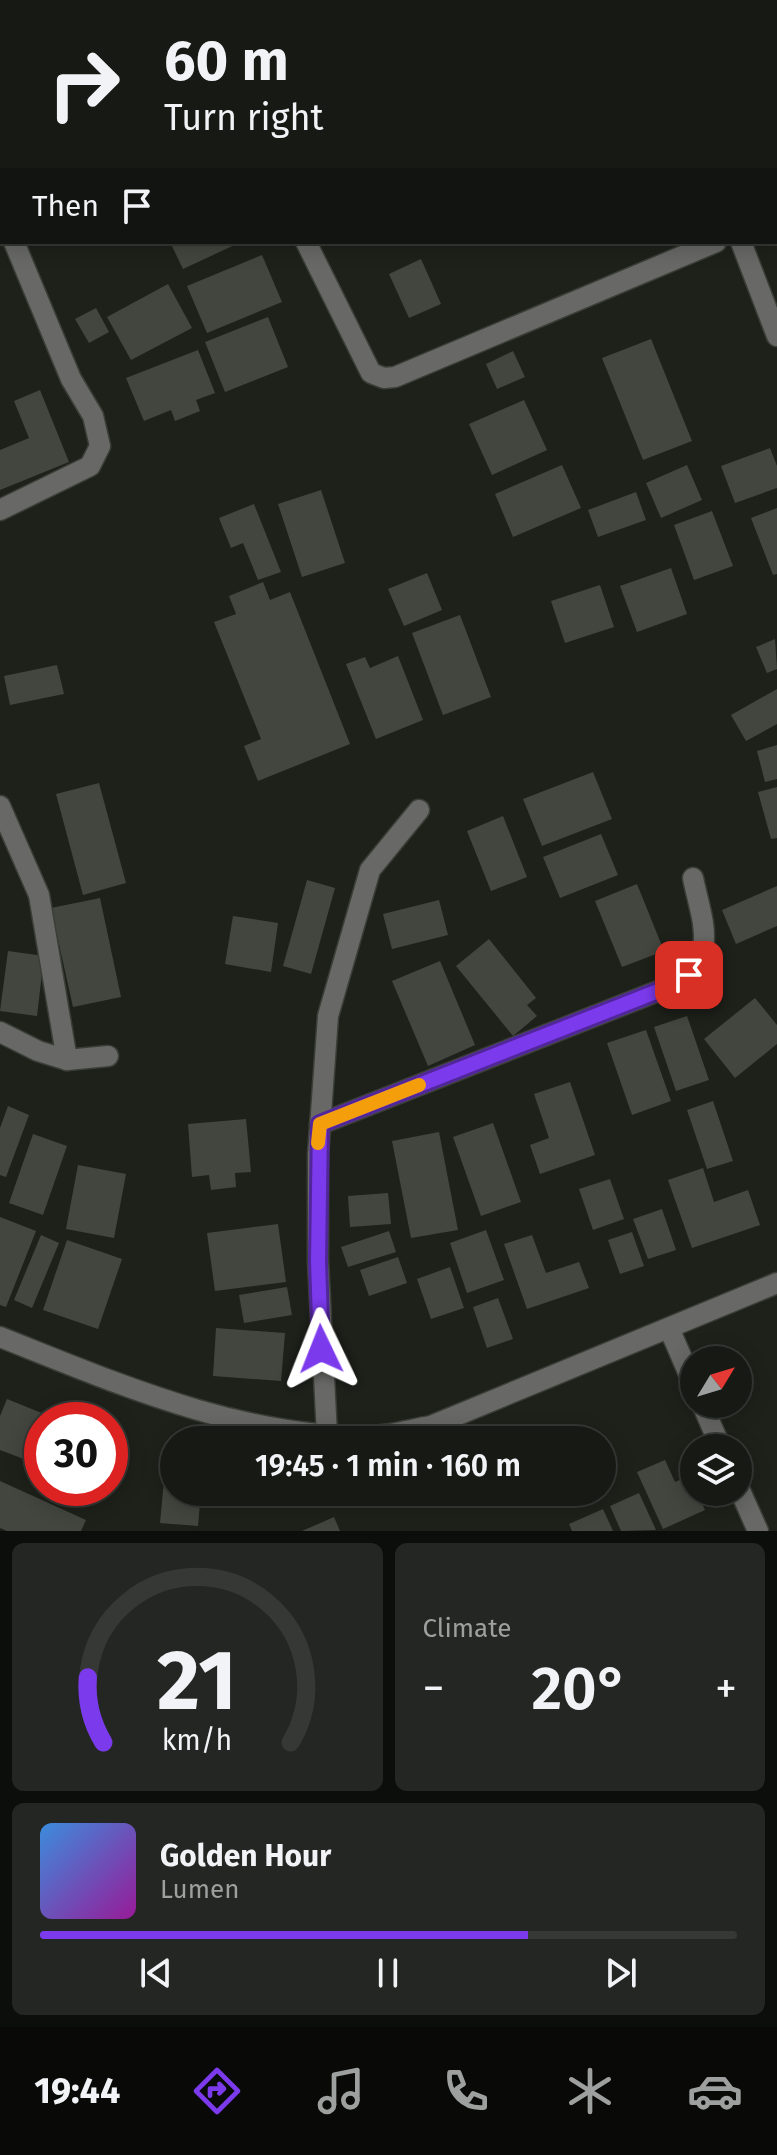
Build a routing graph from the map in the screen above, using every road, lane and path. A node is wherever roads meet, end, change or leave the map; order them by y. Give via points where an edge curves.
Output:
1 (15, 244) edge
2 (307, 244) edge
3 (711, 244) edge
4 (742, 244) edge
5 (777, 336) edge
6 (0, 510) edge
7 (0, 806) edge
8 (419, 810) dead end
9 (693, 878) dead end
10 (0, 1032) edge
11 (108, 1056) dead end
12 (67, 1060) junction
13 (320, 1124) junction
14 (777, 1283) edge
15 (669, 1328) junction
16 (0, 1337) edge
17 (680, 1354) edge
18 (276, 1426) edge
19 (327, 1426) edge
20 (431, 1426) edge
21 (747, 1506) edge
22 (758, 1531) edge

1 - 6 street via 71,379 93,416 100,446 90,466
2 - 3 street via 371,373 384,378
4 - 5 street
7 - 12 street via 39,895
8 - 13 street via 370,870 346,944 328,1016
9 - 13 street via 706,943 689,975 676,984
10 - 12 street
11 - 12 street
13 - 19 street via 318,1261
14 - 15 street
15 - 17 street
15 - 20 street
16 - 18 street via 127,1387 225,1417
21 - 22 street

